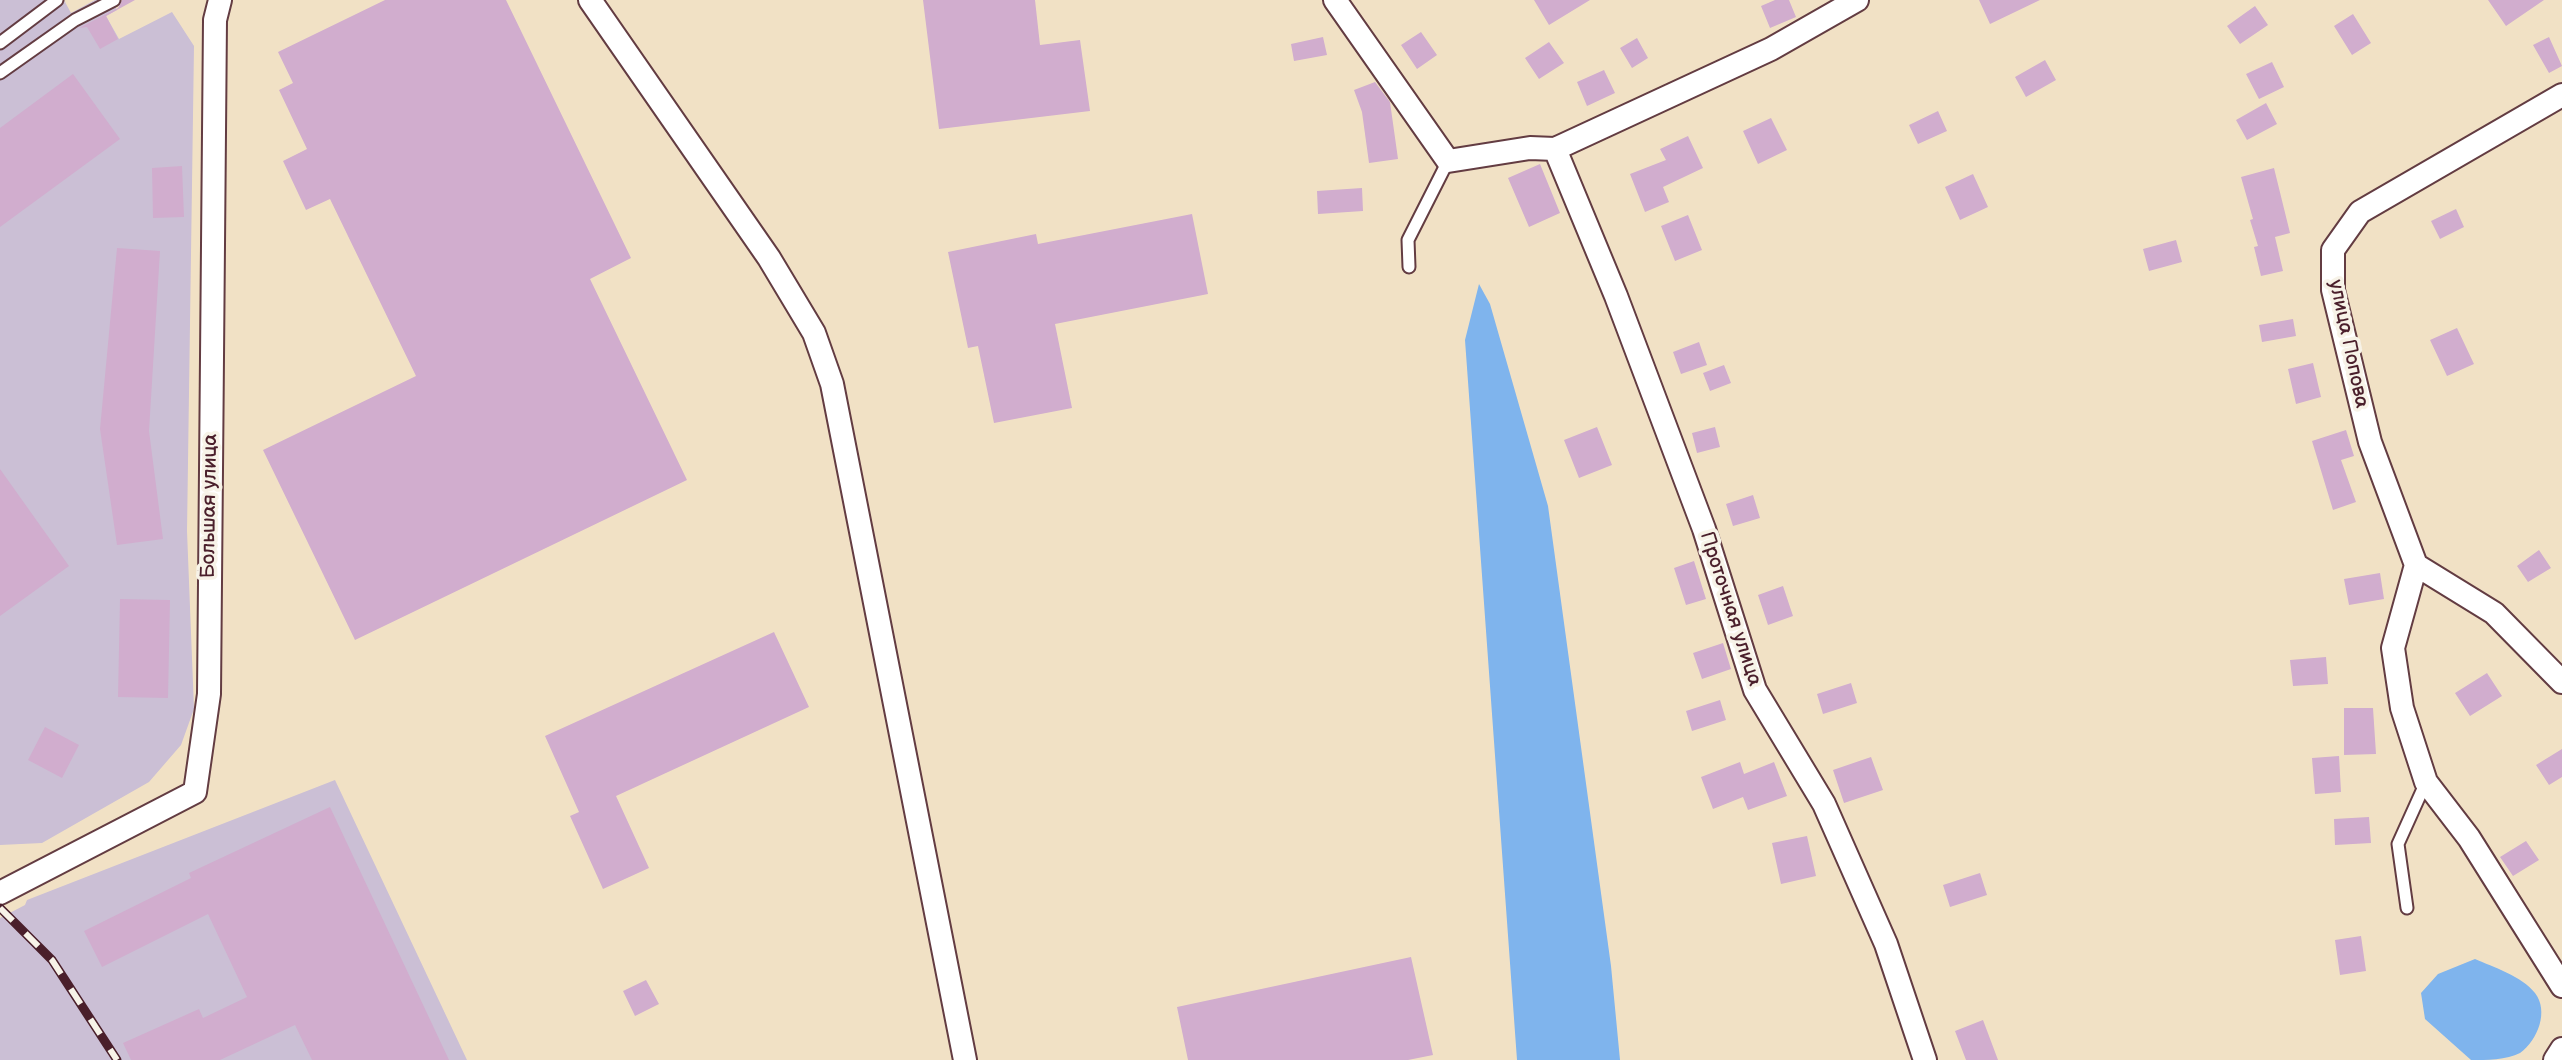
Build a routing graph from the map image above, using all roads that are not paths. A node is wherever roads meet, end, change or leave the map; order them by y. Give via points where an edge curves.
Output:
1 (57, 0) edge
2 (114, 0) edge
3 (220, 0) edge
4 (590, 0) edge
5 (1335, 0) edge
6 (1857, 0) edge
7 (0, 43) edge
8 (0, 73) edge
9 (2562, 95) edge
10 (1555, 149) junction
11 (1448, 161) junction
12 (1409, 267) dead end
13 (2416, 565) junction
14 (2562, 682) edge
15 (2426, 782) junction
16 (0, 893) edge
17 (2407, 908) dead end
18 (2562, 986) edge
19 (2562, 1049) edge
20 (965, 1060) edge
21 (1925, 1060) edge
22 (2555, 1060) edge

1 - 7 lane
2 - 8 lane via 75,20
3 - 16 street, Большая улица via 215,20 209,694 195,792
4 - 20 street via 769,258 814,333 832,384
5 - 11 street
6 - 10 street via 1771,49
9 - 13 street, улица Попова via 2360,212 2333,250 2333,290 2370,442
10 - 11 street
10 - 21 street, Проточная улица via 1699,515 1755,690 1824,804 1886,944
11 - 12 lane via 1408,240
13 - 14 street via 2494,613
13 - 15 street via 2393,648 2402,708
15 - 17 lane via 2398,844
15 - 18 street via 2469,838
19 - 22 street

